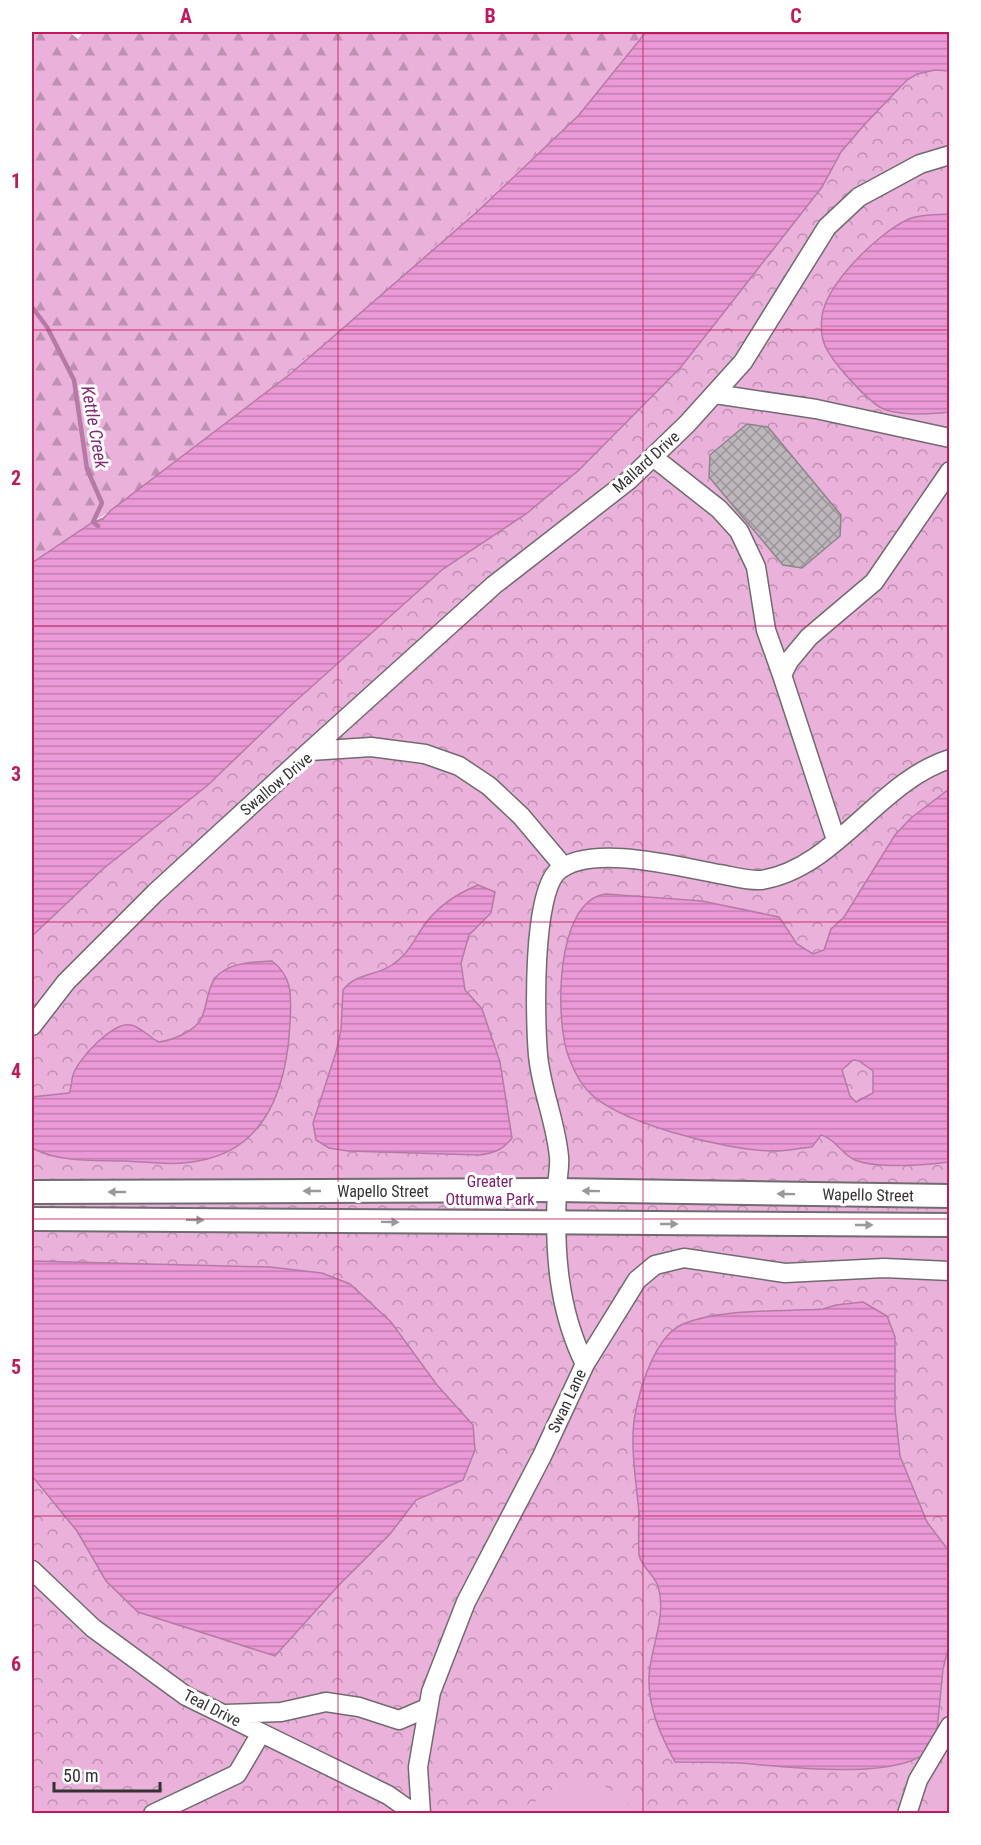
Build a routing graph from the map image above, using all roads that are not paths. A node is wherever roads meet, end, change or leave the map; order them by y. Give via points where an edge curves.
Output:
1 (950, 155) edge
2 (715, 394) junction
3 (950, 438) edge
4 (653, 457) junction
5 (950, 471) edge
6 (782, 675) junction
7 (310, 751) junction
8 (950, 759) edge
9 (836, 840) junction
10 (564, 867) junction
11 (32, 1026) edge
12 (556, 1190) junction
13 (32, 1192) edge
14 (950, 1196) edge
15 (32, 1219) edge
16 (558, 1224) junction
17 (950, 1225) edge
18 (950, 1271) edge
19 (585, 1364) junction
20 (32, 1570) edge
21 (427, 1708) junction
22 (223, 1714) junction
23 (950, 1726) edge
24 (261, 1733) junction
25 (153, 1814) edge
26 (415, 1814) edge
27 (421, 1814) edge
28 (907, 1814) edge

1 - 2 lane, Mallard Drive via 920,164 859,197 827,227 743,362
2 - 3 lane via 816,409
2 - 4 lane, Mallard Drive
4 - 6 lane via 719,508 740,531 756,567 766,630
4 - 7 lane, Mallard Drive via 494,585
5 - 6 lane via 874,582 809,637
6 - 9 lane
7 - 10 lane, Swallow Drive via 371,747 425,754 459,766 489,786 521,816
7 - 11 lane, Swallow Drive via 155,893 66,982
8 - 9 lane via 910,780
9 - 10 lane via 787,874 758,880 651,862 590,857
10 - 12 lane, Swan Lane via 557,872 545,897 537,945 538,1056 559,1158
12 -> 13 main road, Wapello Street
14 -> 12 main road, Wapello Street
12 - 16 lane, Swan Lane
15 -> 16 main road, Wapello Street
16 -> 17 main road, Wapello Street
16 - 19 lane, Swan Lane via 559,1276 565,1314
18 - 19 lane via 884,1268 785,1273 684,1258 656,1265 637,1280
19 - 21 lane, Swan Lane via 466,1602
20 - 22 lane, Teal Drive via 93,1628 186,1696
21 - 22 lane via 399,1720 360,1707 326,1702 281,1712
21 - 27 lane, Swan Lane via 418,1767
22 - 24 lane, Teal Drive
23 - 28 lane via 918,1780
24 - 25 lane via 237,1774
24 - 26 lane, Teal Drive via 388,1795

